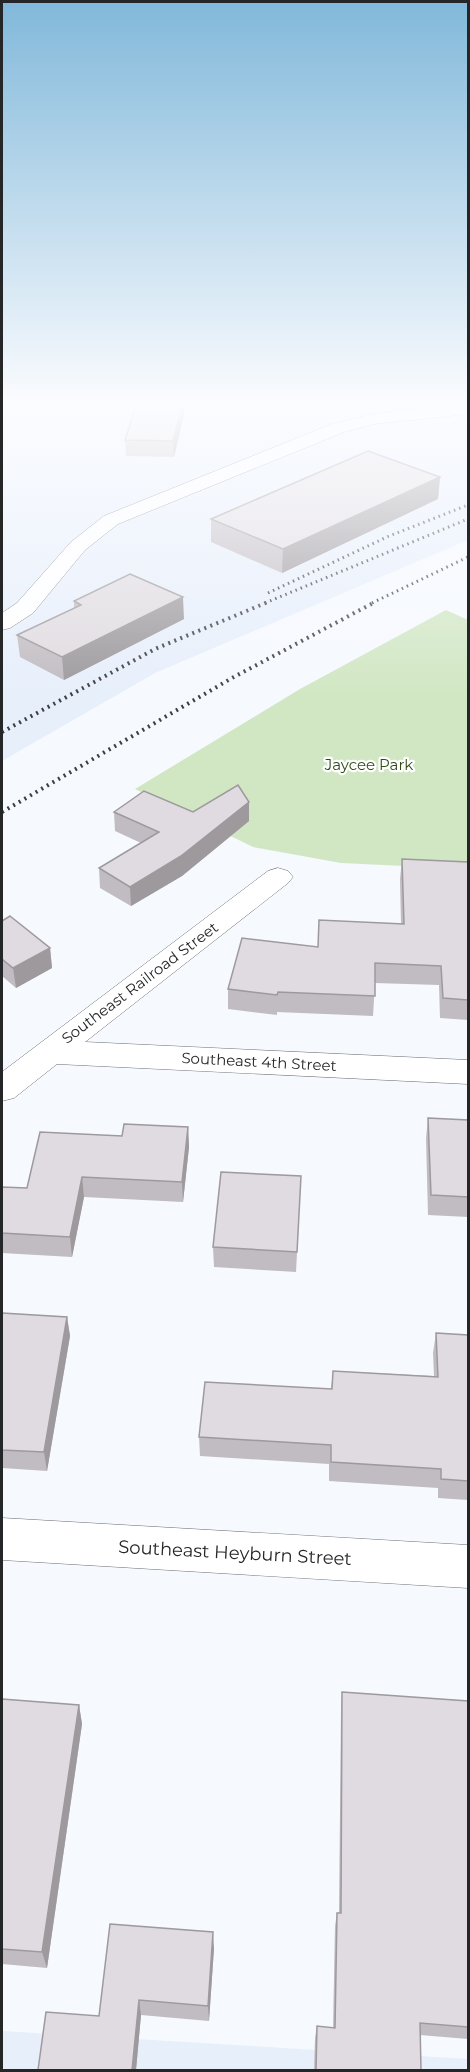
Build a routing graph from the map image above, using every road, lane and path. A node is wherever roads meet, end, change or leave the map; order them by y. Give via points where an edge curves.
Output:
1 (154, 503) edge
2 (2, 622) edge
3 (278, 877) dead end
4 (50, 1052) junction
5 (468, 1072) edge
6 (2, 1089) edge
7 (2, 1539) edge
8 (468, 1568) edge

1 - 2 street via 111,520 78,546 25,608
3 - 4 street, Southeast Railroad Street
4 - 5 street, Southeast 4th Street
4 - 6 street, Southeast Railroad Street
7 - 8 street, Southeast Heyburn Street

